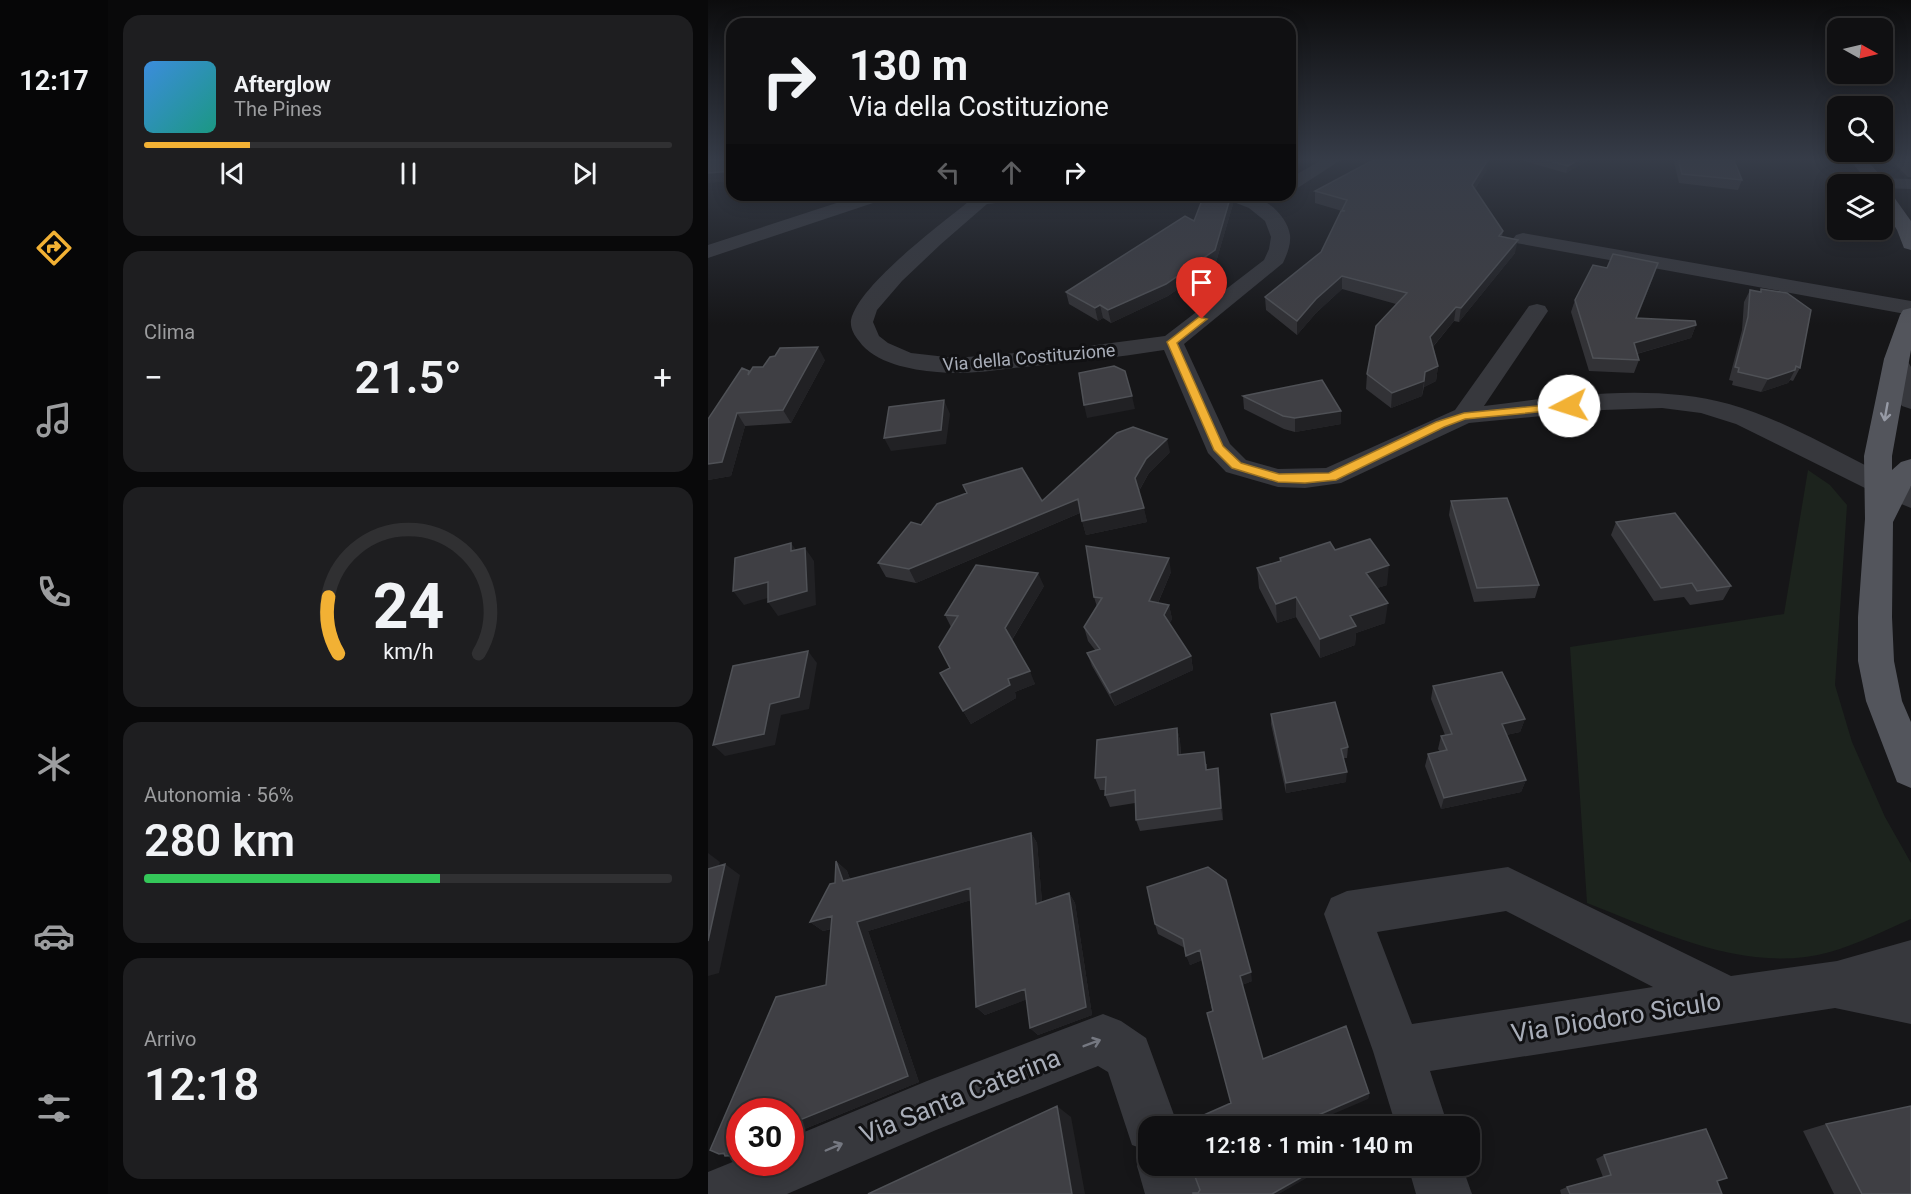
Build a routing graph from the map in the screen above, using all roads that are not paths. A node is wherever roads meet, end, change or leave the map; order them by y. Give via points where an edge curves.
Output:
1 (823, 214) edge
2 (963, 214) edge
3 (1272, 214) edge
4 (1897, 214) edge
5 (1910, 235) edge
6 (1523, 238) dead end
7 (708, 252) edge
8 (1911, 308) edge
9 (1537, 310) dead end
10 (1911, 315) edge
11 (1172, 342) junction
12 (1896, 359) junction
13 (1911, 402) edge
14 (1464, 416) junction
15 (1898, 485) edge
16 (1911, 770) edge
17 (1911, 963) edge
18 (1835, 984) junction
19 (1728, 1000) junction
20 (1911, 1000) edge
21 (1398, 1051) junction
22 (1148, 1116) edge
23 (1419, 1116) edge
24 (1167, 1176) edge
25 (1438, 1176) edge
26 (722, 1194) edge
27 (1173, 1194) edge
28 (1444, 1194) edge

1 - 7 street
2 - 11 street, Via della Costituzione via 870,302 862,321 867,337 884,351 903,360 971,365
3 - 11 street via 1279,231 1280,249 1273,263
4 - 5 main road
6 - 8 street
9 - 14 street
10 - 12 main road
11 - 14 street via 1218,447 1236,466 1278,478 1331,477
12 - 13 street
12 -> 15 main road via 1878,456
14 - 15 street via 1634,400 1684,401 1763,425
15 - 16 main road via 1878,522 1876,661 1884,700
17 - 18 street
18 - 19 street, Via Diodoro Siculo
18 - 20 street, Via Diodoro Siculo
19 - 21 street, Via Diodoro Siculo
19 - 21 street via 1508,889 1347,914
21 - 23 street
26 -> 22 street, Via Santa Caterina via 927,1107 1103,1039 1128,1056
24 - 27 street
25 - 28 street

